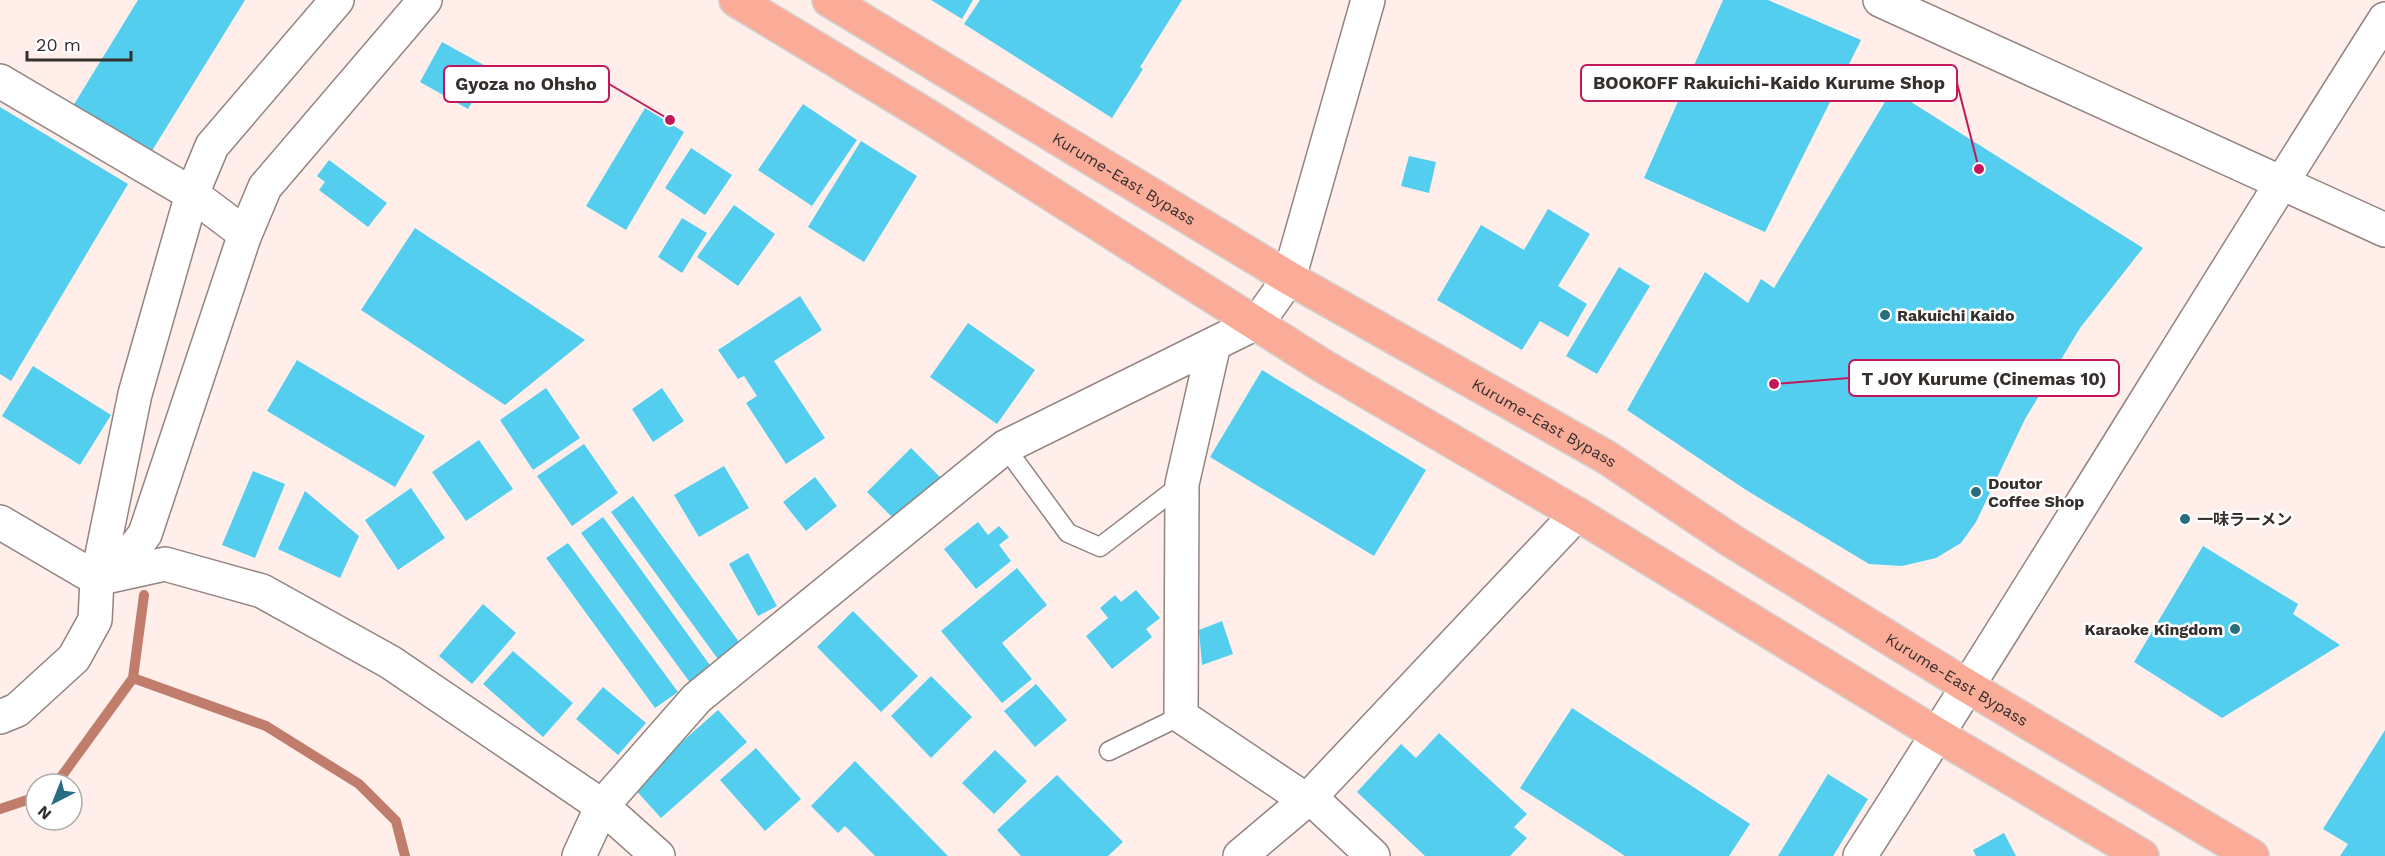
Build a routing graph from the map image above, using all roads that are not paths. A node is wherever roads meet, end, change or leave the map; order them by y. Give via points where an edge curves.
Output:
1 (337, 0) edge
2 (425, 0) edge
3 (736, 0) edge
4 (829, 0) edge
5 (1368, 0) edge
6 (1880, 0) edge
7 (2385, 20) edge
8 (0, 81) edge
9 (2282, 181) junction
10 (192, 194) junction
11 (2385, 230) edge
12 (244, 235) junction
13 (1289, 278) junction
14 (1258, 322) junction
15 (1214, 344) junction
16 (1005, 447) junction
17 (1182, 484) junction
18 (1576, 514) junction
19 (0, 522) edge
20 (97, 579) junction
21 (1967, 686) junction
22 (1181, 716) junction
23 (0, 717) edge
24 (1938, 735) junction
25 (1109, 751) dead end
26 (1308, 799) junction
27 (602, 806) junction
28 (579, 856) edge
29 (658, 856) edge
30 (1240, 856) edge
31 (1373, 856) edge
32 (1860, 856) edge
33 (2142, 856) edge
34 (2252, 856) edge

1 - 10 street via 212,146
2 - 12 street via 265,187
3 - 14 highway
4 - 13 highway, Kurume-East Bypass
5 - 13 street
6 - 9 street
7 - 9 street
8 - 10 street
9 - 11 street
9 - 21 street
10 - 12 street
10 - 20 street via 135,394
12 - 20 street via 145,534 133,550
13 - 14 street
13 - 21 highway, Kurume-East Bypass via 1606,457 1732,541
14 - 15 street
14 - 18 highway via 1323,366
15 - 16 street
15 - 17 street
16 - 17 lane via 1068,534 1100,547
16 - 27 street via 697,698
17 - 22 street
18 - 24 highway
18 - 26 street
19 - 20 street
20 - 23 street via 95,620 74,658 17,710
20 - 27 street via 153,567 262,591 390,662
21 - 24 street
21 - 34 highway, Kurume-East Bypass
22 - 25 lane
22 - 26 street
24 - 32 street
24 - 33 highway
26 - 30 street
26 - 31 street
27 - 28 street
27 - 29 street

